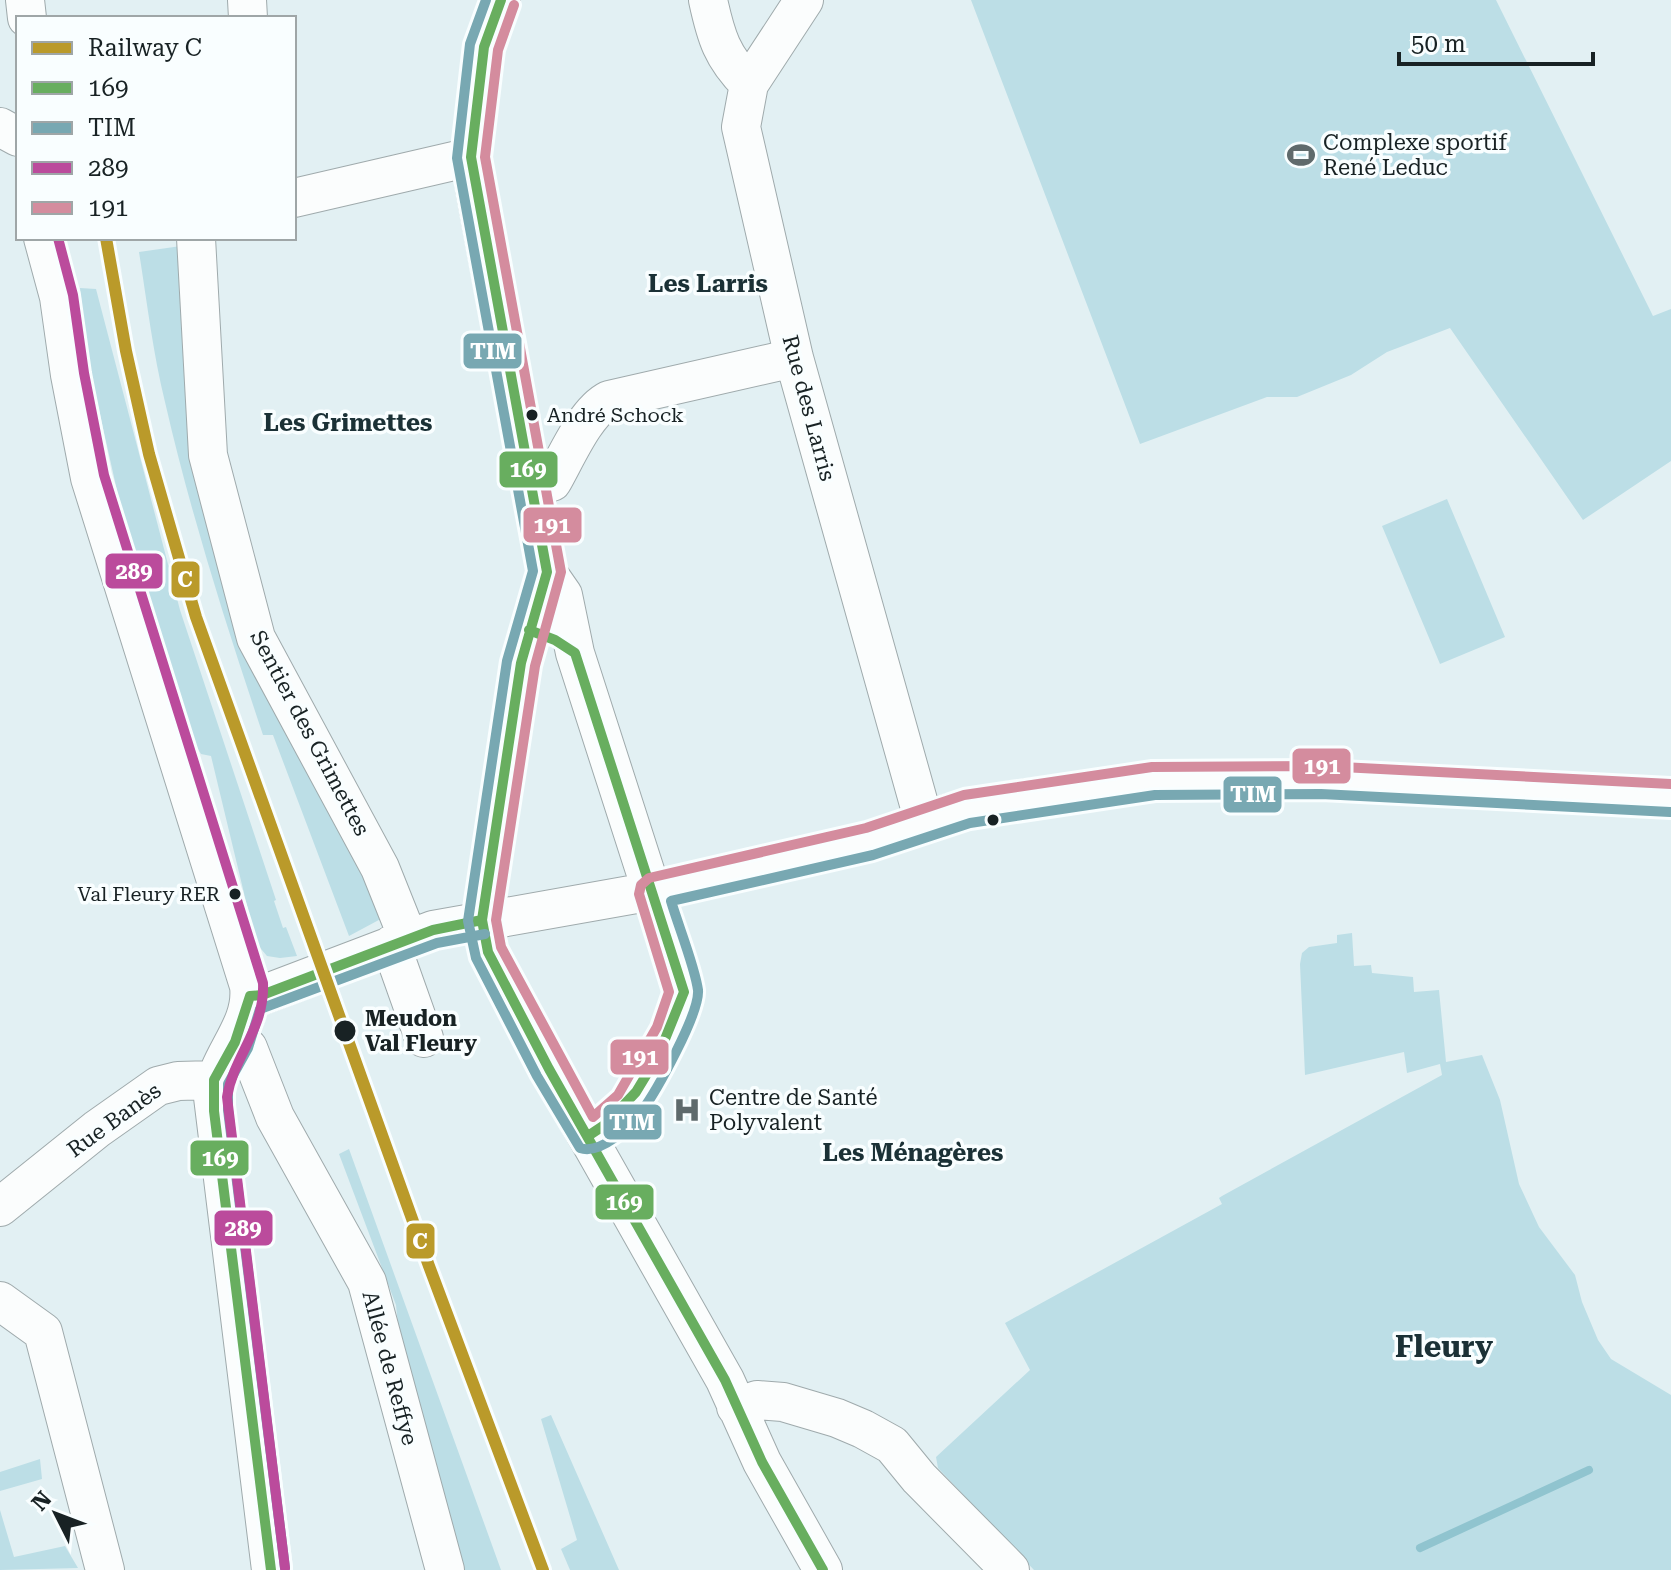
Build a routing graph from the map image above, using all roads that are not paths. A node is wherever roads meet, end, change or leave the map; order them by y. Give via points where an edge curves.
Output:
1 (501, 0) edge
2 (708, 0) edge
3 (804, 0) edge
4 (749, 84) junction
5 (471, 157) junction
6 (296, 198) edge
7 (44, 240) edge
8 (196, 240) edge
9 (794, 358) junction
10 (532, 486) junction
11 (547, 572) junction
12 (529, 630) junction
13 (575, 653) junction
14 (1671, 798) edge
15 (924, 822) junction
16 (653, 891) junction
17 (482, 920) junction
18 (391, 945) junction
19 (250, 996) junction
20 (424, 1038) dead end
21 (235, 1042) junction
22 (214, 1080) junction
23 (588, 1136) junction
24 (0, 1207) edge
25 (0, 1301) edge
26 (736, 1407) junction
27 (821, 1566) edge
28 (105, 1570) edge
29 (271, 1570) edge
30 (445, 1570) edge
31 (1010, 1570) edge

1 - 5 street via 484,47
2 - 4 street via 716,39
3 - 4 street
4 - 9 street, Rue des Larris via 741,127
5 - 6 street
5 - 10 street
7 - 19 street via 59,297 90,478
8 - 18 street, Sentier des Grimettes via 208,455 256,638 380,868
9 - 10 street via 600,404 552,482
9 - 15 street, Rue des Larris
10 - 11 street
11 - 12 street
11 - 13 street via 563,595
12 - 13 street
12 - 17 street
13 - 16 street
14 - 15 street via 1321,780 1154,781 981,806
15 - 16 street via 870,841
16 - 17 street
16 - 23 street via 684,992 670,1033 629,1104
17 - 18 street
17 - 23 street via 488,952
18 - 19 street
18 - 20 street, Sentier des Grimettes
19 - 21 street
21 - 22 street
21 - 30 street, Allée de Reffye via 248,1048 275,1117 367,1282
22 - 24 street, Rue Banès via 158,1086
22 - 29 street
23 - 26 street
25 - 28 street via 43,1332
26 - 27 street
26 - 31 street via 757,1400 783,1402 850,1424 892,1445

